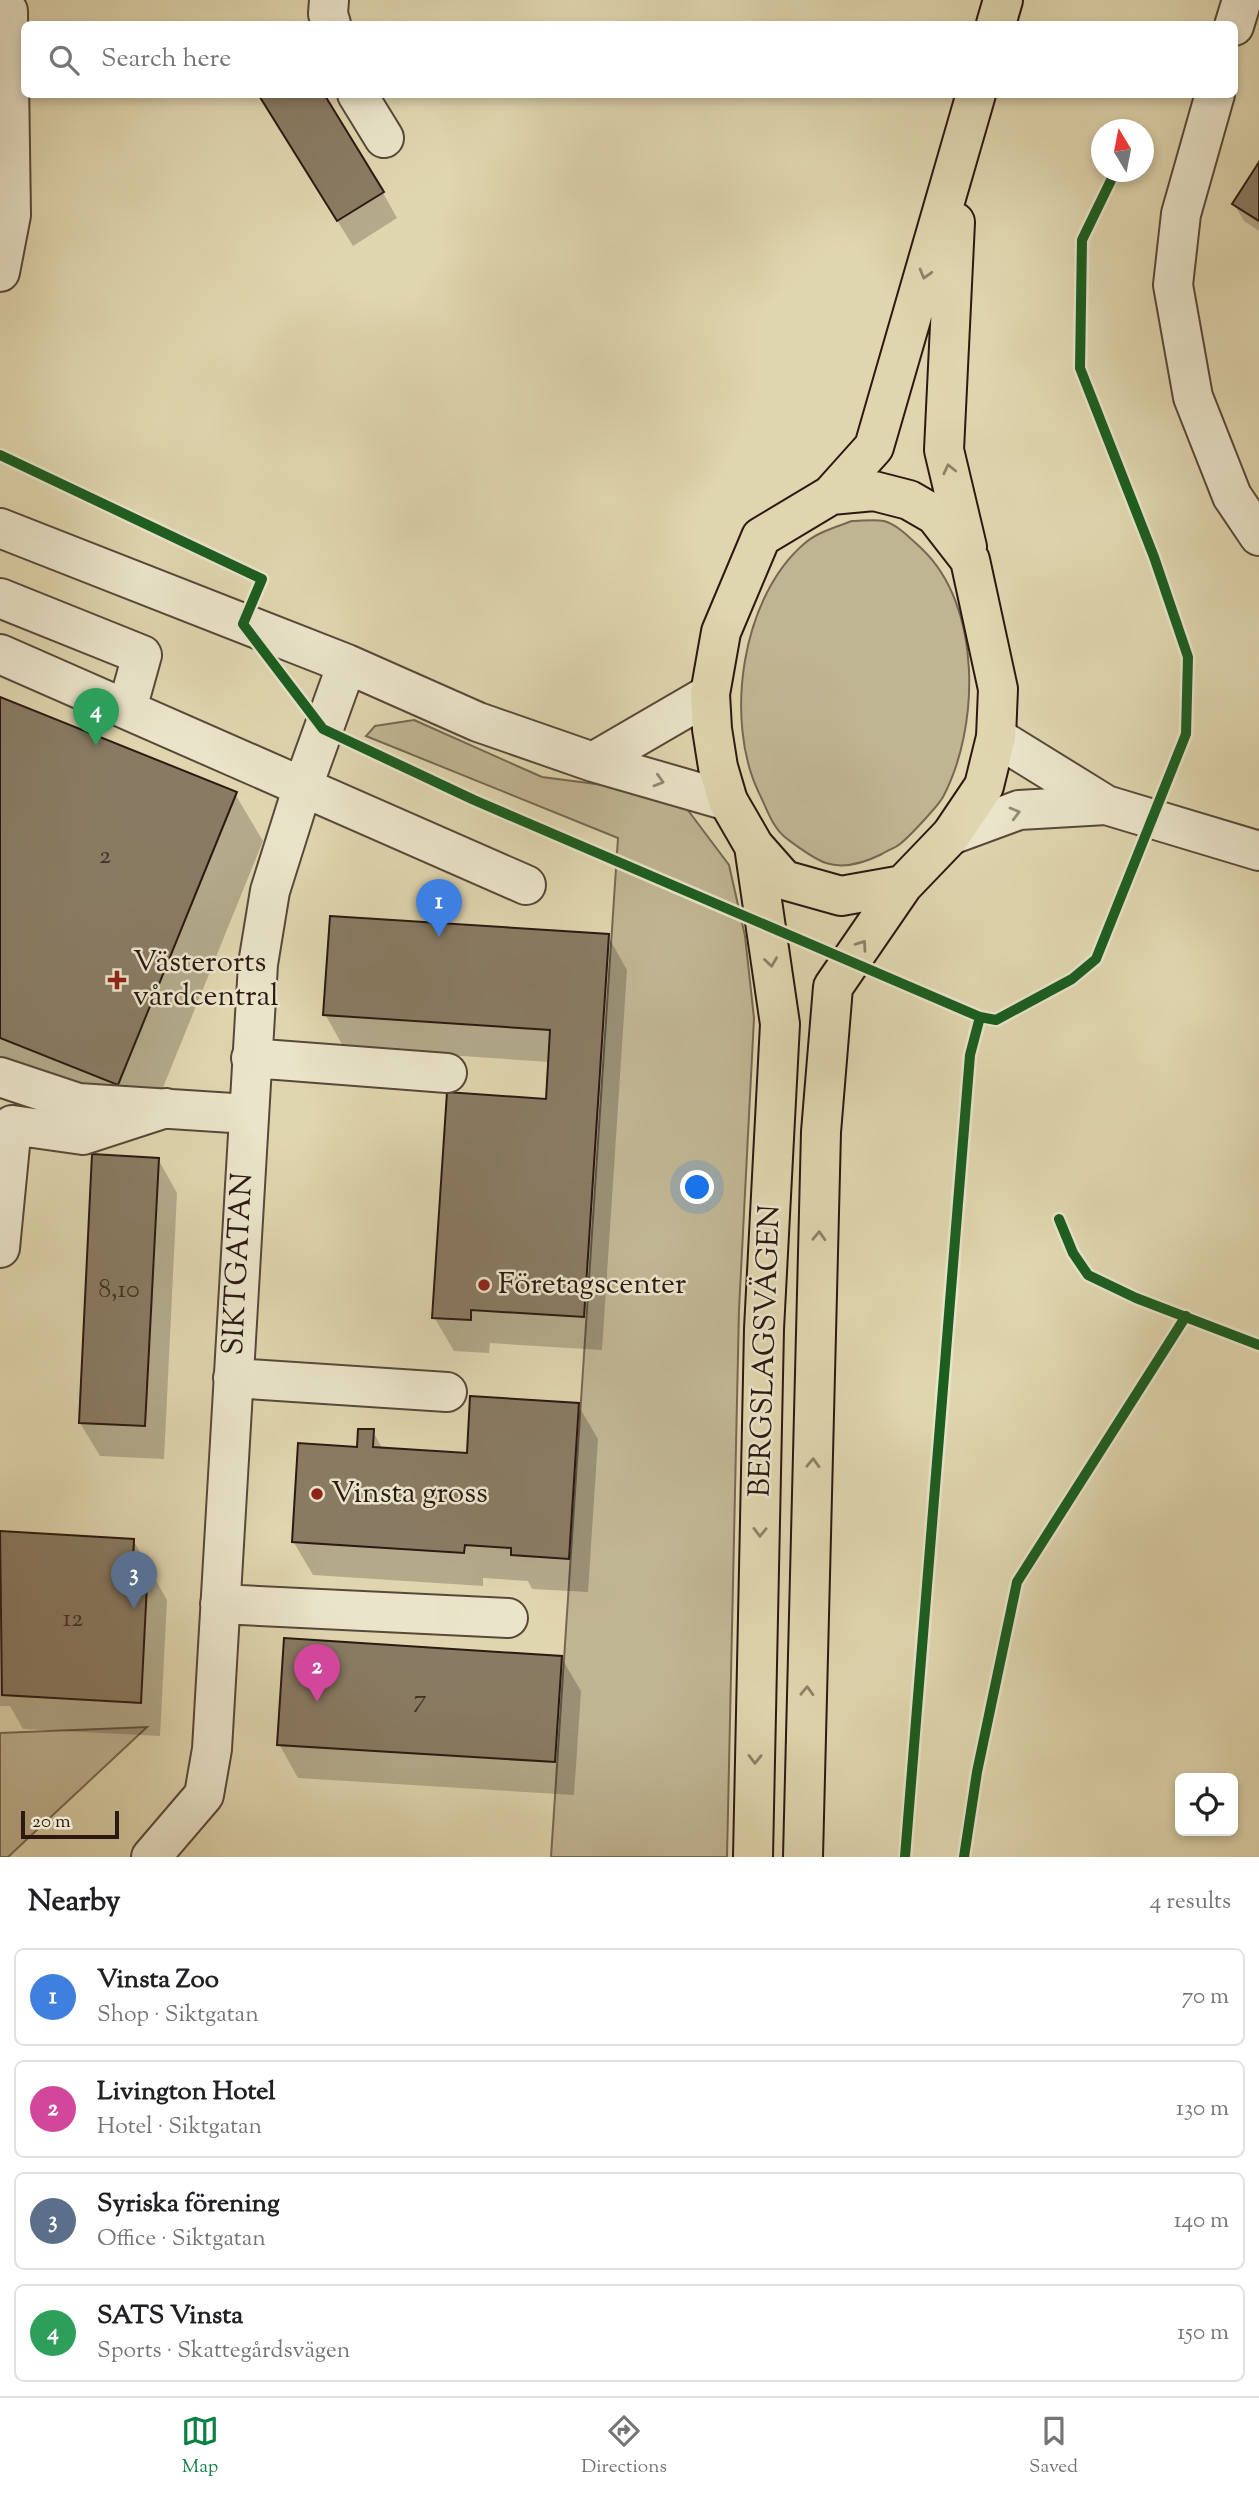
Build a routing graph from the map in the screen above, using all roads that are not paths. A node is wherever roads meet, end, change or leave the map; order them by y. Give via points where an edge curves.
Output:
1 (330, 0) edge
2 (1003, 0) edge
3 (1242, 0) edge
4 (8, 11) dead end
5 (330, 21) edge
6 (997, 21) edge
7 (1236, 21) edge
8 (359, 98) edge
9 (975, 98) edge
10 (1214, 98) edge
11 (384, 138) dead end
12 (958, 162) junction
13 (0, 272) edge
14 (831, 495) junction
15 (0, 528) edge
16 (1259, 537) edge
17 (970, 559) junction
18 (0, 598) edge
19 (0, 654) edge
20 (347, 664) junction
21 (710, 694) junction
22 (127, 709) junction
23 (996, 737) junction
24 (593, 762) junction
25 (303, 786) junction
26 (728, 801) junction
27 (1106, 805) junction
28 (951, 835) junction
29 (754, 846) junction
30 (1259, 851) edge
31 (526, 885) dead end
32 (903, 885) junction
33 (251, 1058) junction
34 (447, 1073) dead end
35 (0, 1077) edge
36 (166, 1108) junction
37 (248, 1114) junction
38 (6, 1124) edge
39 (0, 1248) edge
40 (233, 1378) junction
41 (447, 1392) dead end
42 (220, 1604) junction
43 (508, 1618) dead end
44 (159, 1852) edge
45 (753, 1857) edge
46 (803, 1857) edge

1 - 5 street
2 - 6 main road
3 - 7 street
4 - 13 street via 11,215
8 - 11 street
9 - 12 main road, BERGSLAGSVÄGEN
10 - 16 street via 1181,214 1173,285 1193,397 1233,496
12 -> 14 main road, BERGSLAGSVÄGEN via 874,447
17 -> 12 main road, BERGSLAGSVÄGEN via 944,450
14 - 17 main road, BERGSLAGSVÄGEN via 874,491 909,500 935,515
14 - 21 main road, BERGSLAGSVÄGEN via 761,537 721,632
15 - 20 street
17 - 23 main road, BERGSLAGSVÄGEN via 998,689
18 - 22 street via 142,655
19 - 22 street
20 - 24 street via 478,722
20 - 25 street, SIKTGATAN
21 - 24 street
21 - 26 main road, BERGSLAGSVÄGEN via 718,767
22 - 25 street
23 - 27 street
23 - 28 main road, BERGSLAGSVÄGEN via 984,786
24 -> 26 street
25 - 31 street
25 - 33 street, SIKTGATAN via 270,891 258,964
26 - 29 main road, BERGSLAGSVÄGEN
28 -> 27 street via 1020,810
27 - 30 street
28 - 32 main road, BERGSLAGSVÄGEN
29 - 32 main road, BERGSLAGSVÄGEN via 784,880 841,896
29 -> 45 main road, BERGSLAGSVÄGEN via 779,1024 764,1329
46 -> 32 main road, BERGSLAGSVÄGEN via 821,1132 833,987
33 - 34 street
33 - 37 street, SIKTGATAN
35 - 36 street via 78,1104
36 - 37 street
36 - 38 street via 83,1135
37 - 40 street, SIKTGATAN
38 - 39 street
40 - 41 street
40 - 42 street, SIKTGATAN
42 - 43 street
42 - 44 street, SIKTGATAN via 212,1749 204,1795

